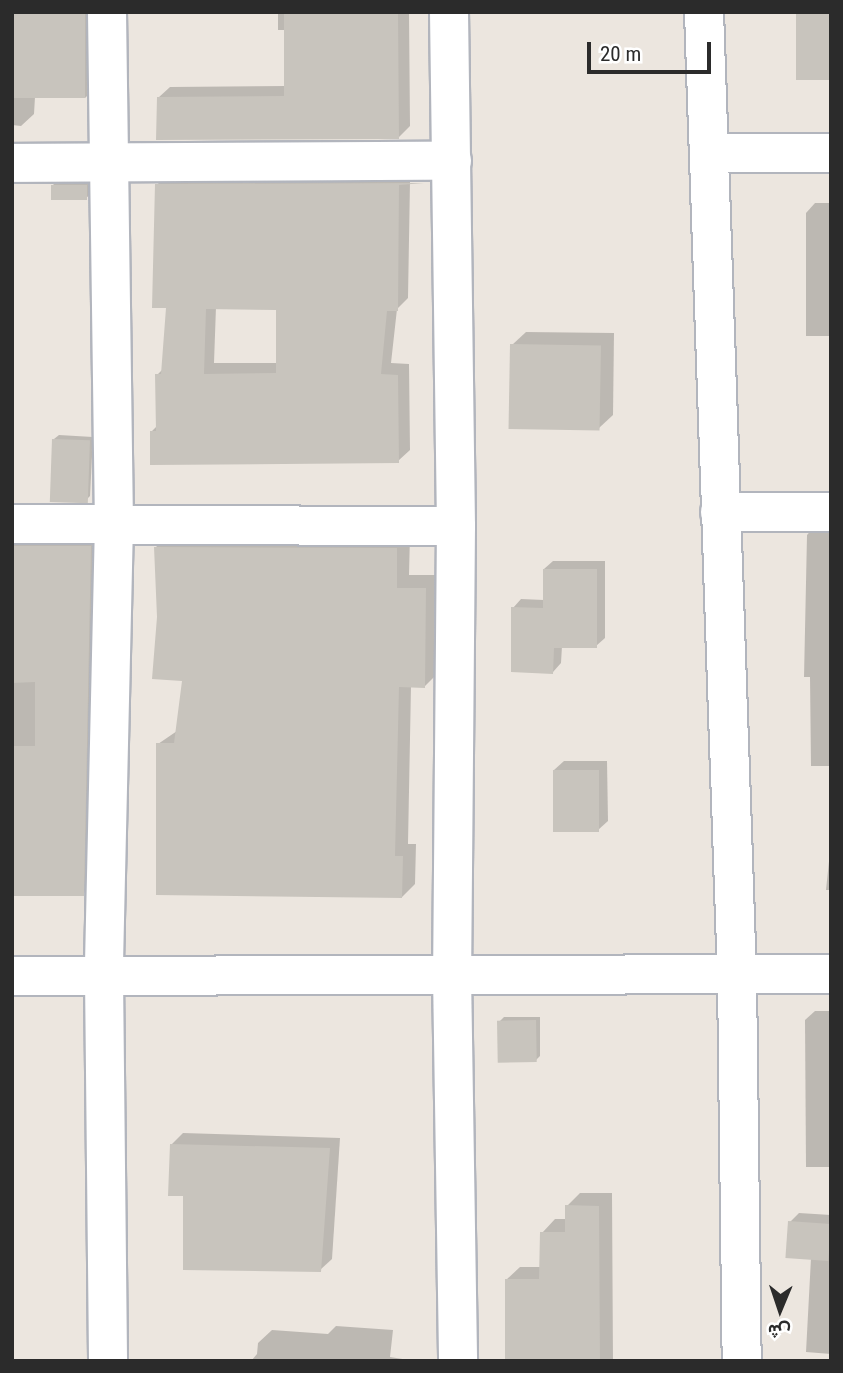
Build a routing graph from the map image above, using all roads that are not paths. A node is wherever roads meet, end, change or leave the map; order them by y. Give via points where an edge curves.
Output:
1 (107, 12) edge
2 (450, 12) edge
3 (704, 12) edge
4 (711, 153) junction
5 (831, 153) edge
6 (453, 161) junction
7 (12, 163) edge
8 (108, 164) junction
9 (720, 512) junction
10 (831, 512) edge
11 (114, 523) junction
12 (12, 524) edge
13 (456, 526) junction
14 (452, 974) junction
15 (831, 974) edge
16 (12, 976) edge
17 (104, 976) junction
18 (737, 976) junction
19 (108, 1361) edge
20 (458, 1361) edge
21 (742, 1361) edge

1 - 8 street
2 - 6 street
3 - 4 street
4 - 5 street
4 - 9 street
6 - 8 street
6 - 13 street
7 - 8 street
8 - 11 street
9 - 10 street
9 - 18 street
11 - 12 street
11 - 13 street
11 - 17 street
13 - 14 street
14 - 17 street
14 - 18 street
14 - 20 street
15 - 18 street
16 - 17 street
17 - 19 street
18 - 21 street

